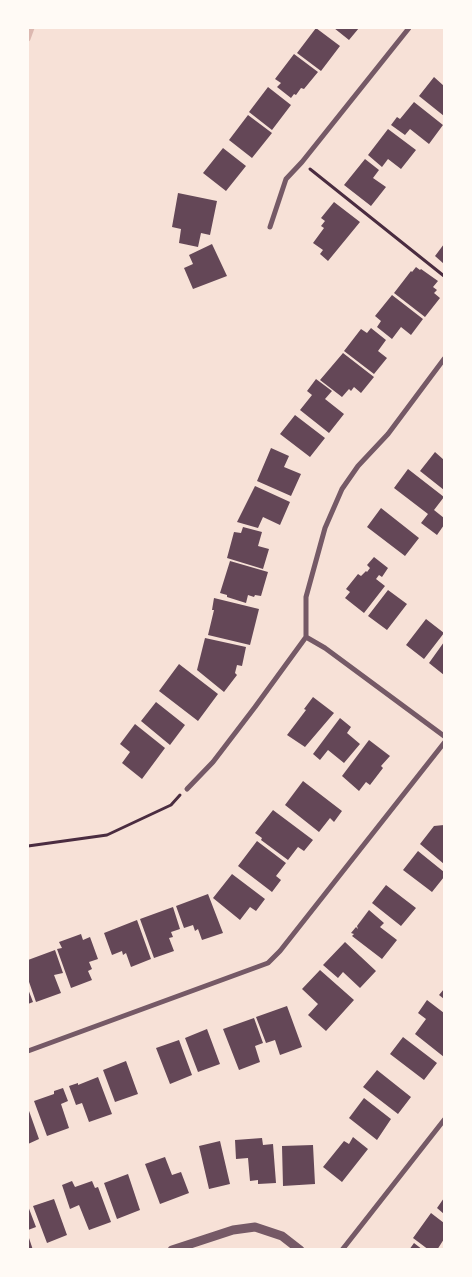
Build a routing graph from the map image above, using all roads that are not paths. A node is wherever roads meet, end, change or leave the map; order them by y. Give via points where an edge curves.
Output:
1 (409, 28) edge
2 (270, 227) dead end
3 (444, 359) edge
4 (306, 636) junction
5 (444, 736) edge
6 (444, 743) edge
7 (187, 789) dead end
8 (28, 1051) edge
9 (444, 1120) edge
10 (172, 1250) edge
11 (300, 1250) edge
12 (342, 1250) edge

1 - 2 street via 286,179
3 - 4 street via 342,489 324,528 306,597
4 - 5 street
4 - 7 street via 213,762
6 - 8 street via 268,962
9 - 12 street
10 - 11 street via 233,1230 255,1227 282,1236

